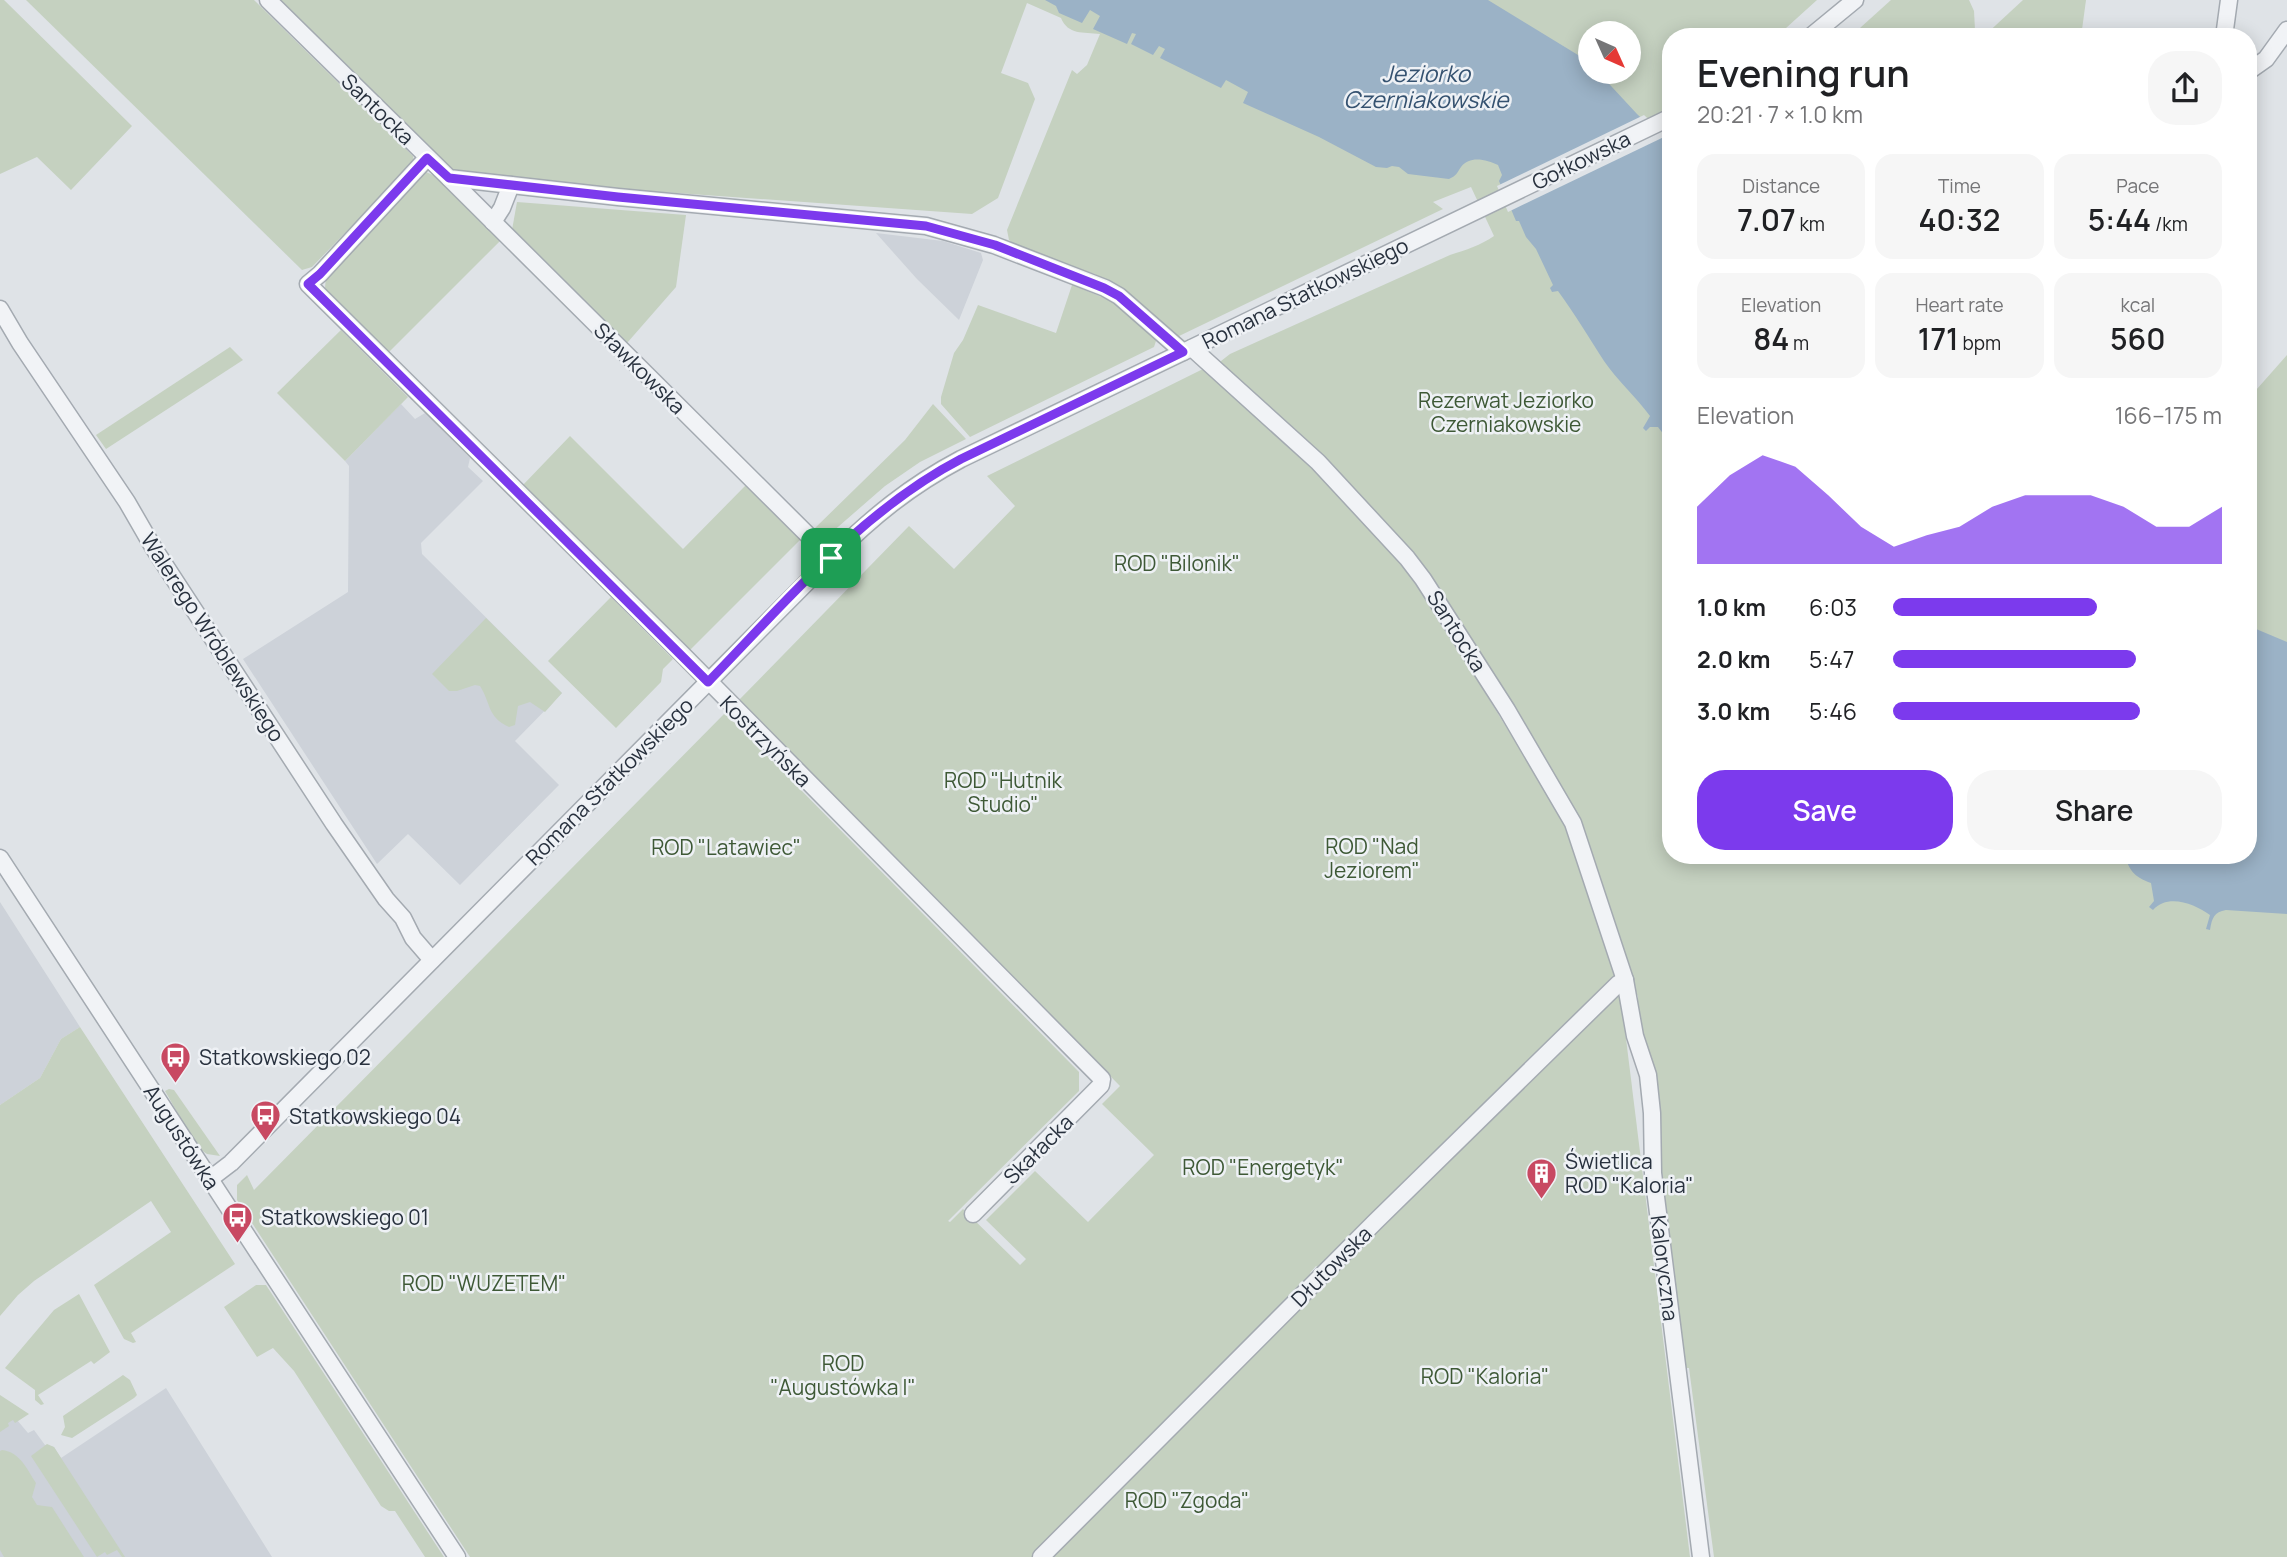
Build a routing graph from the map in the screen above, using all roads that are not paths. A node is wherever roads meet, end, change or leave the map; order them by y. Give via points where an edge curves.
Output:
1 (268, 0) edge
2 (1855, 0) edge
3 (2229, 0) edge
4 (1821, 28) edge
5 (2225, 28) edge
6 (2287, 30) edge
7 (2257, 65) edge
8 (1662, 121) edge
9 (427, 158) junction
10 (449, 178) junction
11 (510, 185) junction
12 (1491, 204) joint
13 (493, 222) junction
14 (0, 309) edge
15 (1187, 350) junction
16 (831, 558) junction
17 (708, 682) junction
18 (0, 858) edge
19 (432, 960) junction
20 (1625, 980) junction
21 (1102, 1082) joint
22 (210, 1179) junction
23 (973, 1214) dead end
24 (457, 1557) edge
25 (1041, 1557) edge
26 (1701, 1557) edge

1 - 9 street, Santocka
2 - 4 street
3 - 5 street
6 - 7 street
8 - 12 street, Gołkowska
9 - 10 street, Santocka
9 - 17 street, Kostrzyńska via 308,284
10 - 11 street, Santocka
10 - 13 street, Sławkowska
11 - 13 street
11 - 15 street, Santocka via 926,226 967,236 1112,292
12 - 15 street, Romana Statkowskiego
13 - 16 street, Sławkowska
14 - 19 street, Walerego Wróblewskiego via 334,824
15 - 16 street, Romana Statkowskiego via 929,476 896,498
15 - 20 street, Santocka via 1318,462 1423,579 1573,823
16 - 17 street, Romana Statkowskiego
17 - 19 street, Romana Statkowskiego
17 - 21 street, Kostrzyńska
18 - 22 street, Augustówka
19 - 22 street, Romana Statkowskiego
20 - 25 street, Dłutowska via 1375,1222
20 - 26 street, Kaloryczna via 1648,1075 1653,1172
21 - 23 street, Skałacka
22 - 24 street, Augustówka

